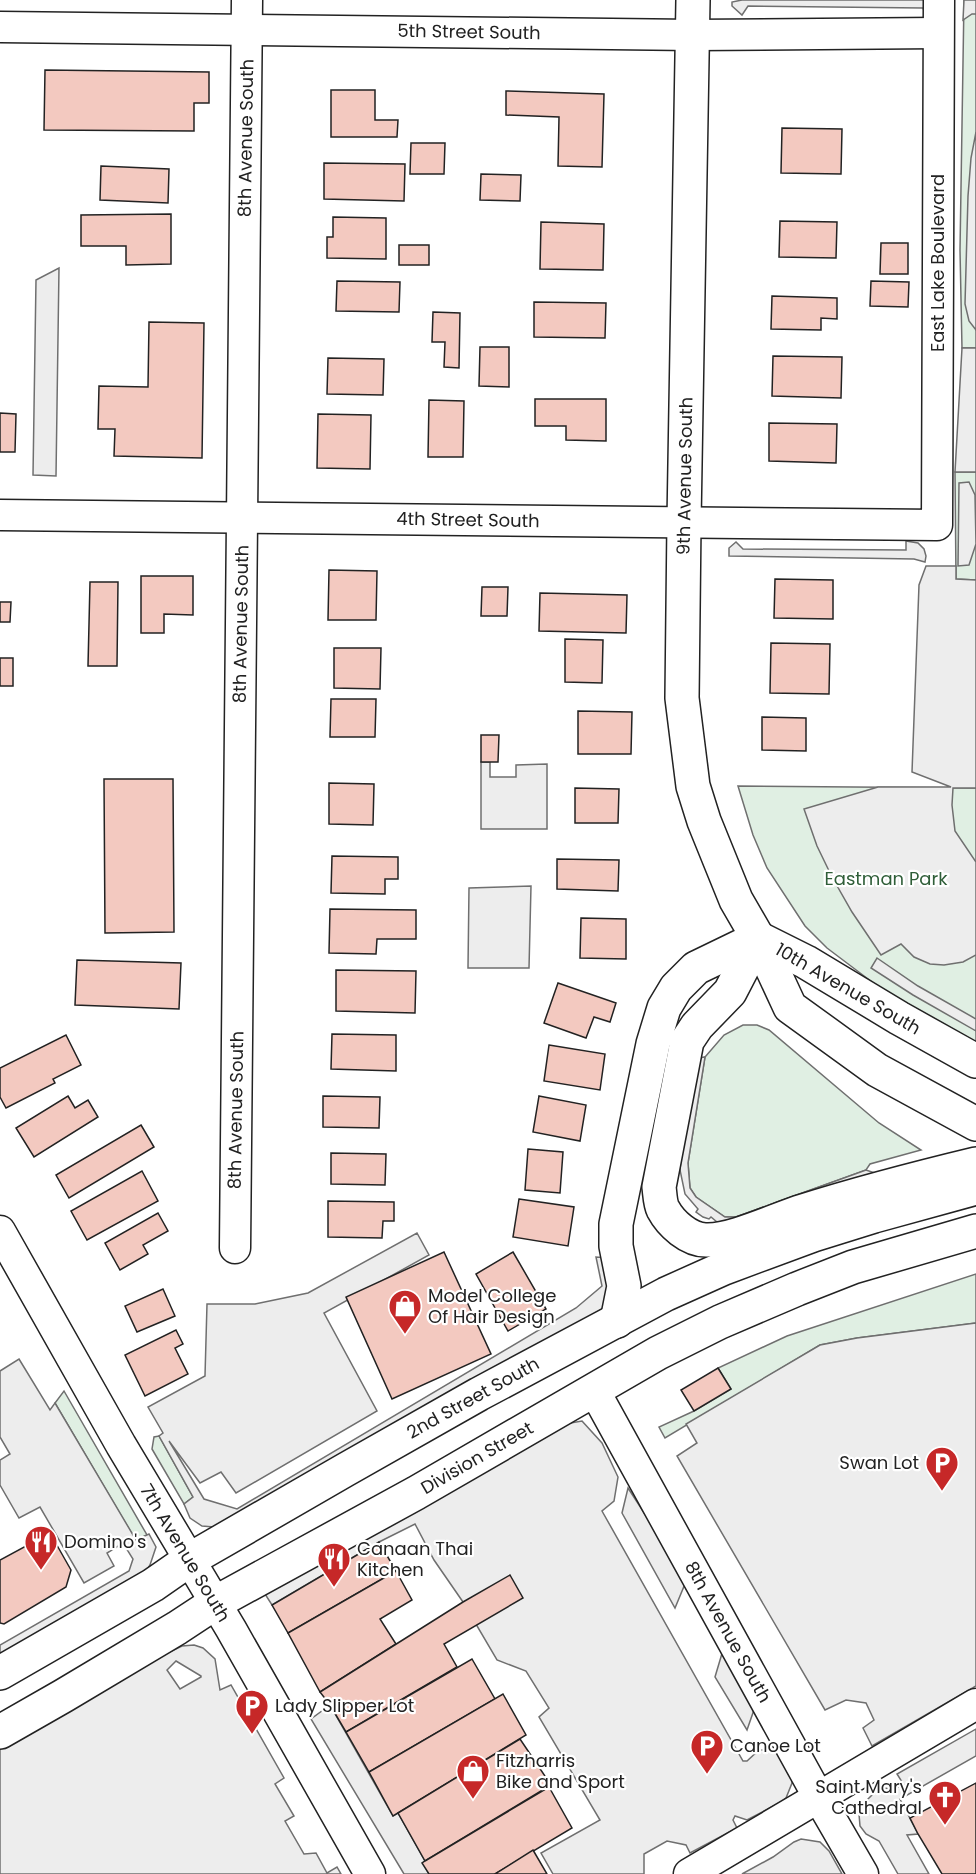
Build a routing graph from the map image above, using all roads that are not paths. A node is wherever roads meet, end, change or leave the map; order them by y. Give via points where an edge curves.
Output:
1 (247, 0) edge
2 (693, 0) edge
3 (939, 0) edge
4 (0, 27) edge
5 (247, 30) junction
6 (938, 33) junction
7 (693, 34) junction
8 (0, 515) edge
9 (242, 518) junction
10 (684, 522) junction
11 (937, 525) joint
12 (758, 938) junction
13 (976, 1061) edge
14 (976, 1124) edge
15 (976, 1164) edge
16 (963, 1192) edge
17 (0, 1231) edge
18 (976, 1231) edge
19 (235, 1248) dead end
20 (617, 1321) junction
21 (594, 1390) junction
22 (189, 1560) junction
23 (215, 1603) junction
24 (0, 1673) edge
25 (976, 1704) edge
26 (0, 1732) edge
27 (819, 1798) junction
28 (370, 1874) edge
29 (689, 1874) edge
30 (863, 1874) edge

1 - 5 street, 8th Avenue South
2 - 7 main road, 9th Avenue South
3 - 6 street, East Lake Boulevard
4 - 5 street, 5th Street South
5 - 7 street, 5th Street South
5 - 9 street, 8th Avenue South
6 - 7 street, 5th Street South
6 - 11 street, East Lake Boulevard
7 - 10 main road, 9th Avenue South
8 - 9 street, 4th Street South
9 - 10 street, 4th Street South
9 - 19 street, 8th Avenue South
10 - 11 street, 4th Street South
10 - 12 main road, 9th Avenue South via 682,698 693,786 732,891
12 - 13 main road, 10th Avenue South
12 - 14 main road, 10th Avenue South via 790,1006 877,1070
12 - 15 main road via 730,992 687,1041 658,1187 663,1208 675,1225 688,1235 705,1240 727,1237 804,1211
12 - 20 main road via 696,968 676,988 664,1008 616,1224 624,1286
16 - 20 main road, 2nd Street South via 813,1235 724,1268
17 - 22 street, 7th Avenue South
18 - 21 main road, Division Street via 853,1267 797,1289 710,1327
20 - 22 main road, 2nd Street South via 479,1394
21 - 23 main road, Division Street
21 - 27 street, 8th Avenue South
22 - 23 street, 7th Avenue South
22 - 24 main road, 2nd Street South
23 - 26 main road, Division Street
23 - 28 street, 7th Avenue South
25 - 27 street
27 - 29 street
27 - 30 street, 8th Avenue South

